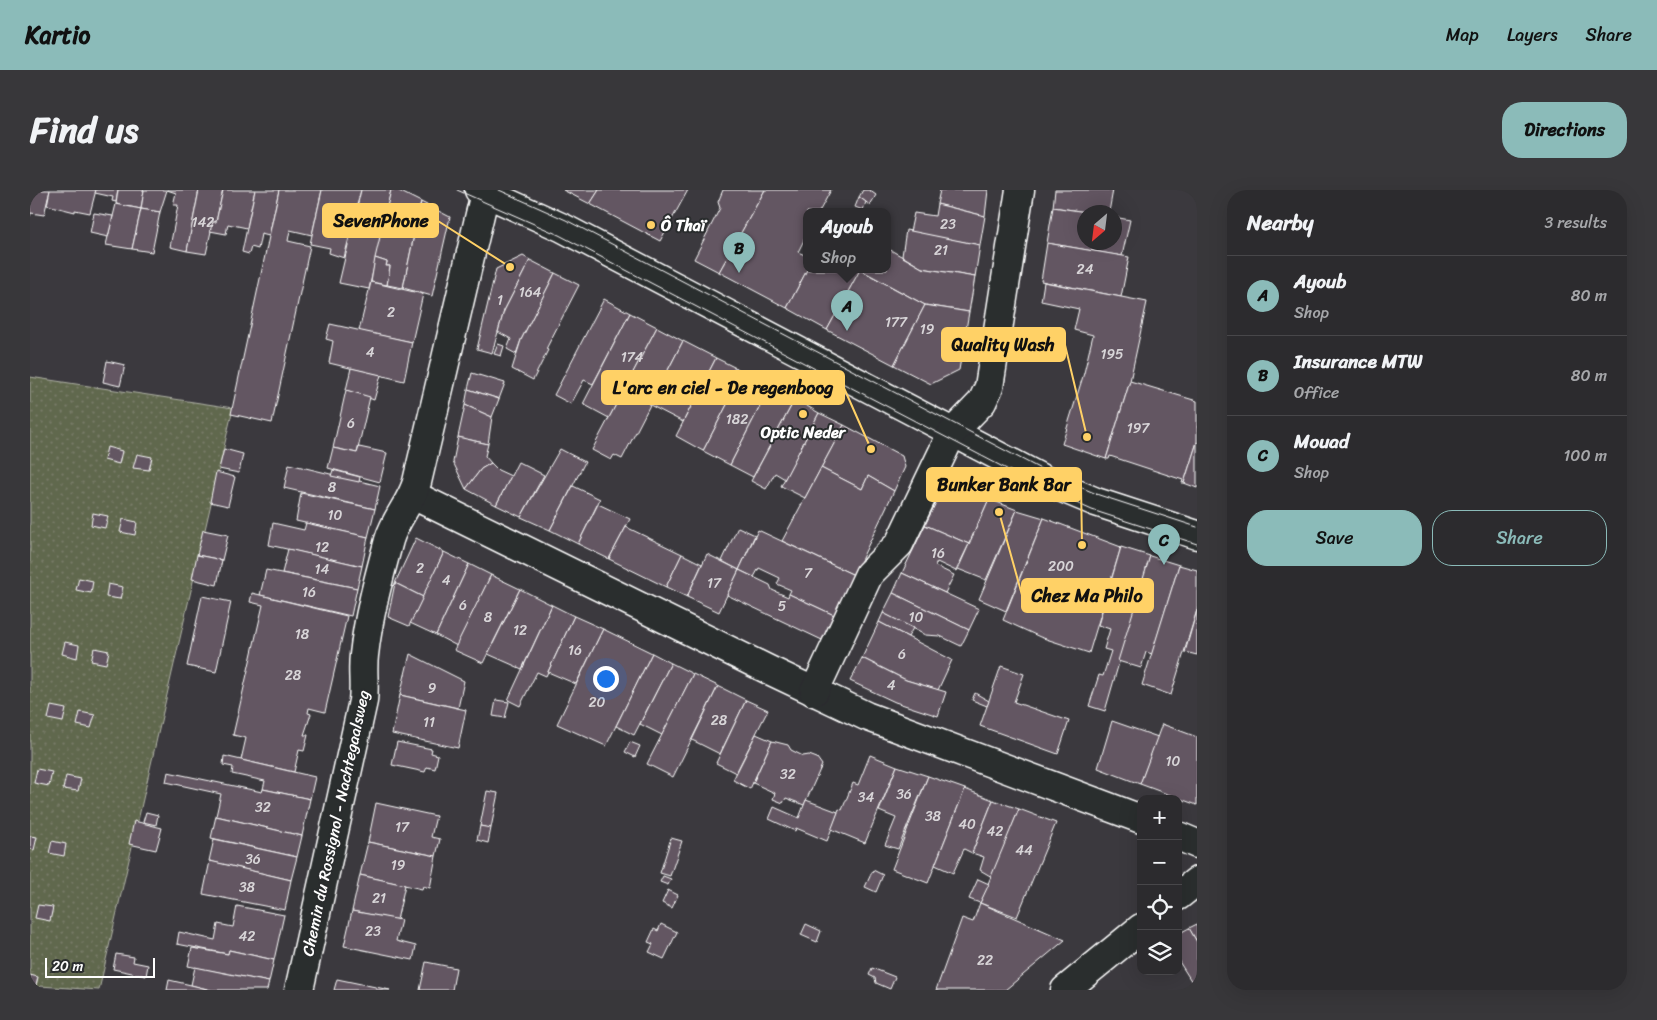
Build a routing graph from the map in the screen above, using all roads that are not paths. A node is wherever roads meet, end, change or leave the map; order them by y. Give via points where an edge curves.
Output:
1 (1020, 190) edge
2 (482, 191) edge
3 (952, 433) junction
4 (413, 494) junction
5 (1197, 535) edge
6 (814, 692) junction
7 (1137, 818) edge
8 (1182, 838) edge
9 (1197, 844) edge
10 (1197, 881) edge
11 (1182, 893) edge
12 (1139, 930) edge
13 (299, 990) edge
14 (1065, 990) edge

1 - 3 street via 989,387 982,402
2 - 3 street via 571,232
2 - 4 street, Chemin du Rossignol - Nachtegaalsweg
3 - 5 street via 1071,492
3 - 6 street via 899,544 869,574
4 - 6 street
4 - 13 street, Chemin du Rossignol - Nachtegaalsweg via 393,530 371,613 362,669 366,684 363,701
6 - 7 street via 896,728
8 - 9 street
10 - 11 street
12 - 14 street

